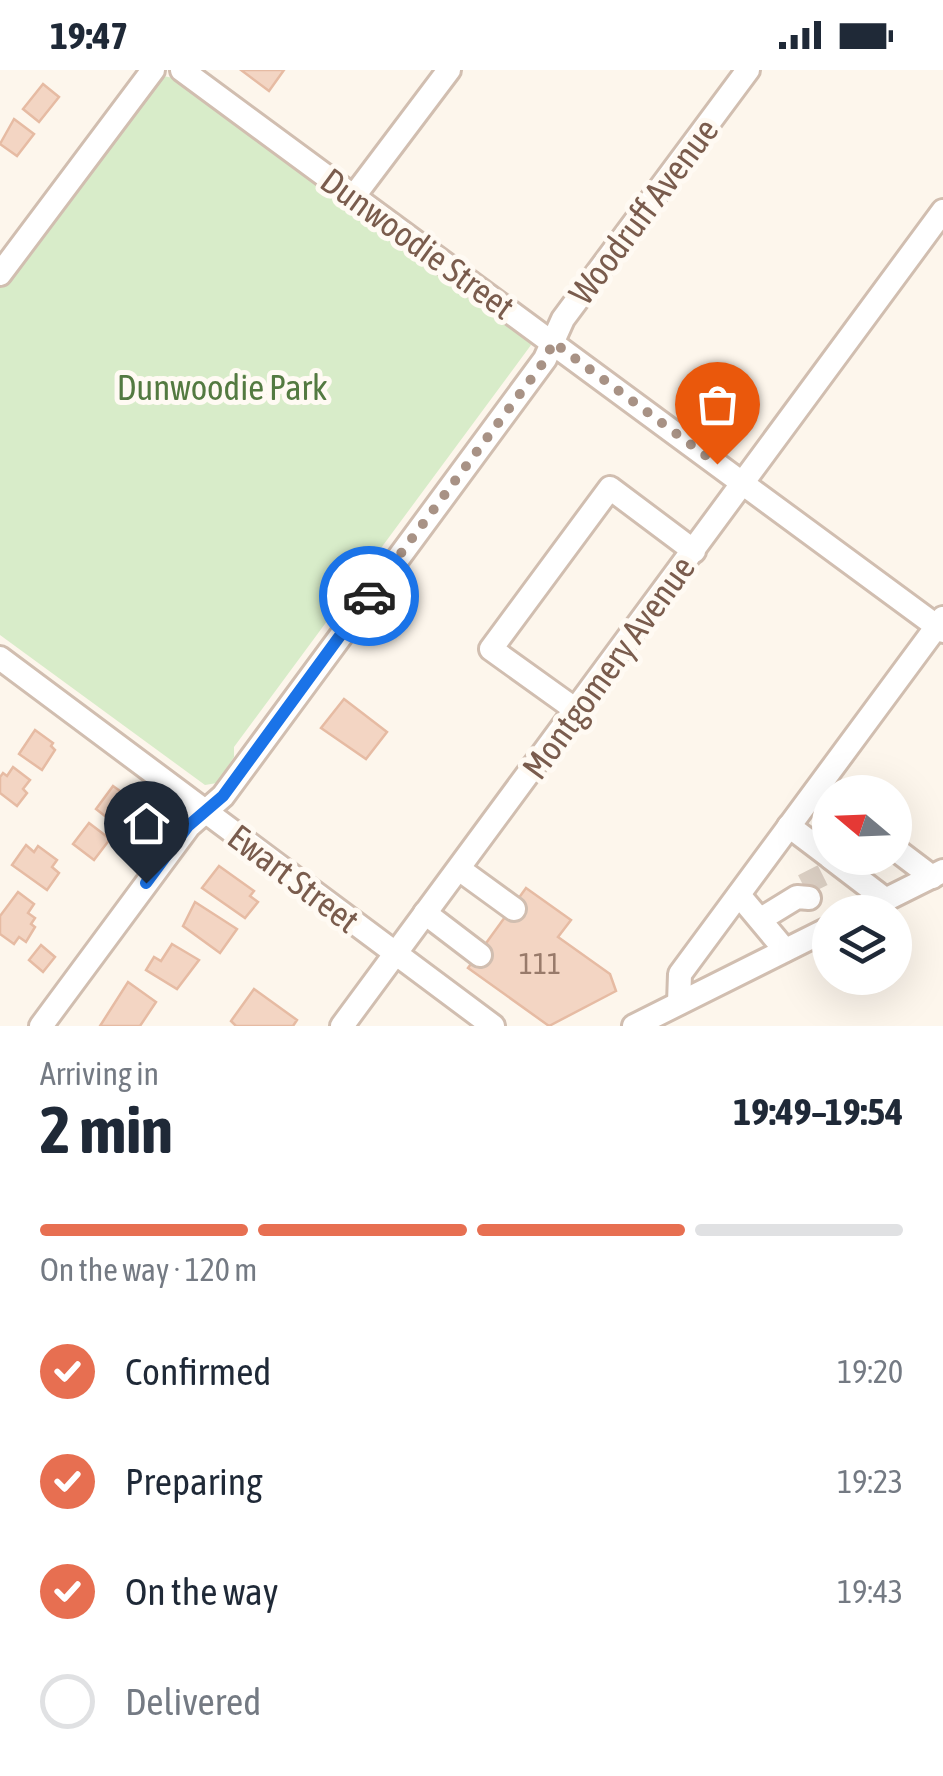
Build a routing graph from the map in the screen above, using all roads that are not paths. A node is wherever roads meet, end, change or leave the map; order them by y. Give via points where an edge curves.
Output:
1 (153, 70) edge
2 (182, 70) edge
3 (449, 70) edge
4 (748, 70) edge
5 (354, 196) junction
6 (943, 211) edge
7 (0, 274) edge
8 (553, 342) junction
9 (744, 484) junction
10 (694, 551) junction
11 (941, 625) edge
12 (3, 667) edge
13 (576, 710) junction
14 (837, 775) edge
15 (812, 805) edge
16 (204, 812) junction
17 (789, 826) junction
18 (812, 848) edge
19 (912, 860) edge
20 (459, 869) junction
21 (937, 874) edge
22 (843, 875) edge
23 (803, 893) tunnel mouth
24 (877, 895) edge
25 (896, 895) edge
26 (739, 896) junction
27 (514, 909) dead end
28 (426, 913) junction
29 (761, 920) junction
30 (812, 937) edge
31 (785, 950) junction
32 (396, 954) junction
33 (480, 955) dead end
34 (679, 1003) junction
35 (41, 1026) edge
36 (342, 1026) edge
37 (493, 1026) edge
38 (634, 1026) edge

1 - 7 street
2 - 5 street, Dunwoodie Street
3 - 5 street
4 - 8 street, Woodruff Avenue via 563,319
5 - 8 street, Dunwoodie Street
6 - 9 street, Montgomery Avenue
8 - 9 street, Dunwoodie Street
8 - 16 street, Woodruff Avenue via 223,796
9 - 10 street, Montgomery Avenue
9 - 11 street, Dunwoodie Street
10 - 13 street, Montgomery Avenue
10 - 13 street via 610,488 491,649
11 - 14 street
12 - 16 street, Ewart Street
13 - 20 street, Montgomery Avenue
15 - 17 street
16 - 32 street, Ewart Street
16 - 35 street, Woodruff Avenue
17 - 18 street
17 - 26 street
19 - 21 street
20 - 27 street
20 - 28 street, Montgomery Avenue
21 - 25 street
22 - 24 street
23 - 29 street
26 - 29 street
26 - 34 street via 680,974
28 - 32 street, Montgomery Avenue
28 - 33 street
29 - 31 street
30 - 31 street
31 - 34 street
32 - 36 street, Montgomery Avenue
32 - 37 street, Ewart Street
34 - 38 street

